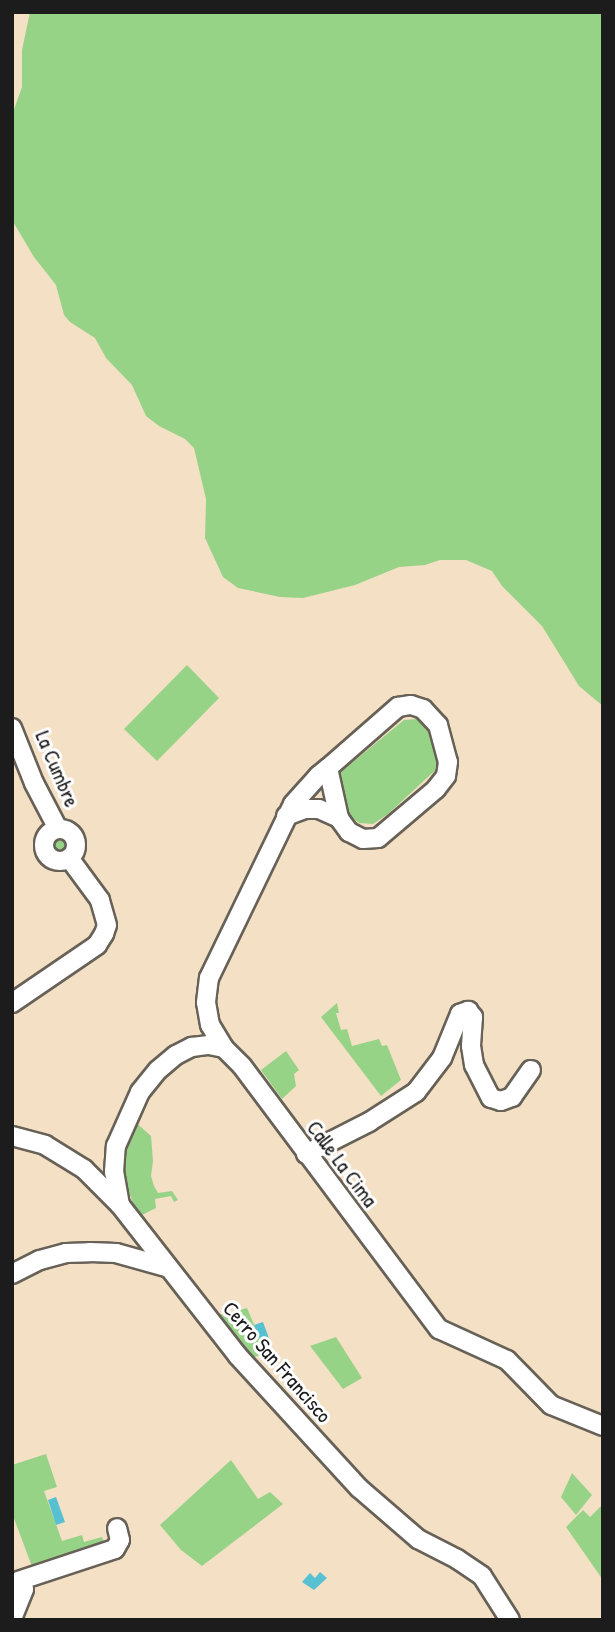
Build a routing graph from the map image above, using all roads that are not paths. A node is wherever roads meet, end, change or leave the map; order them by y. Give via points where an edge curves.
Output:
1 (12, 728) edge
2 (328, 768) junction
3 (286, 816) junction
4 (339, 818) junction
5 (12, 1003) edge
6 (224, 1048) junction
7 (531, 1070) dead end
8 (12, 1136) edge
9 (306, 1154) junction
10 (120, 1205) junction
11 (132, 1222) junction
12 (116, 1253) junction
13 (166, 1267) junction
14 (12, 1273) edge
15 (603, 1426) edge
16 (117, 1528) dead end
17 (16, 1582) edge
18 (12, 1619) edge
19 (510, 1620) edge

1 - 5 street, La Cumbre via 58,829 49,833 44,848 54,860 69,858 100,900 107,925 87,952
2 - 3 street, Calle La Cima
2 - 4 street
2 - 4 street via 398,707 411,705 424,709 438,725 448,762 446,776 436,789 378,838 363,839 349,832
3 - 4 street via 319,809
3 - 6 street, Calle La Cima via 209,978 206,1002 210,1025
6 - 9 street, Calle La Cima
6 - 10 street via 209,1045 184,1051 158,1070 139,1093 116,1146 114,1172
7 - 9 street via 512,1097 491,1098 474,1065 473,1017 468,1011 460,1013 442,1058 416,1092
8 - 10 street, Cerro San Francisco via 66,1155
9 - 15 street, Calle La Cima via 439,1329 508,1360 551,1405
10 - 11 street, Cerro San Francisco
11 - 12 street via 128,1240
11 - 13 street, Cerro San Francisco
12 - 13 street
12 - 14 street via 66,1253
13 - 19 street, Cerro San Francisco via 238,1356 359,1488 418,1539 482,1576
16 - 17 street via 120,1540 115,1549
17 - 18 street via 24,1589

